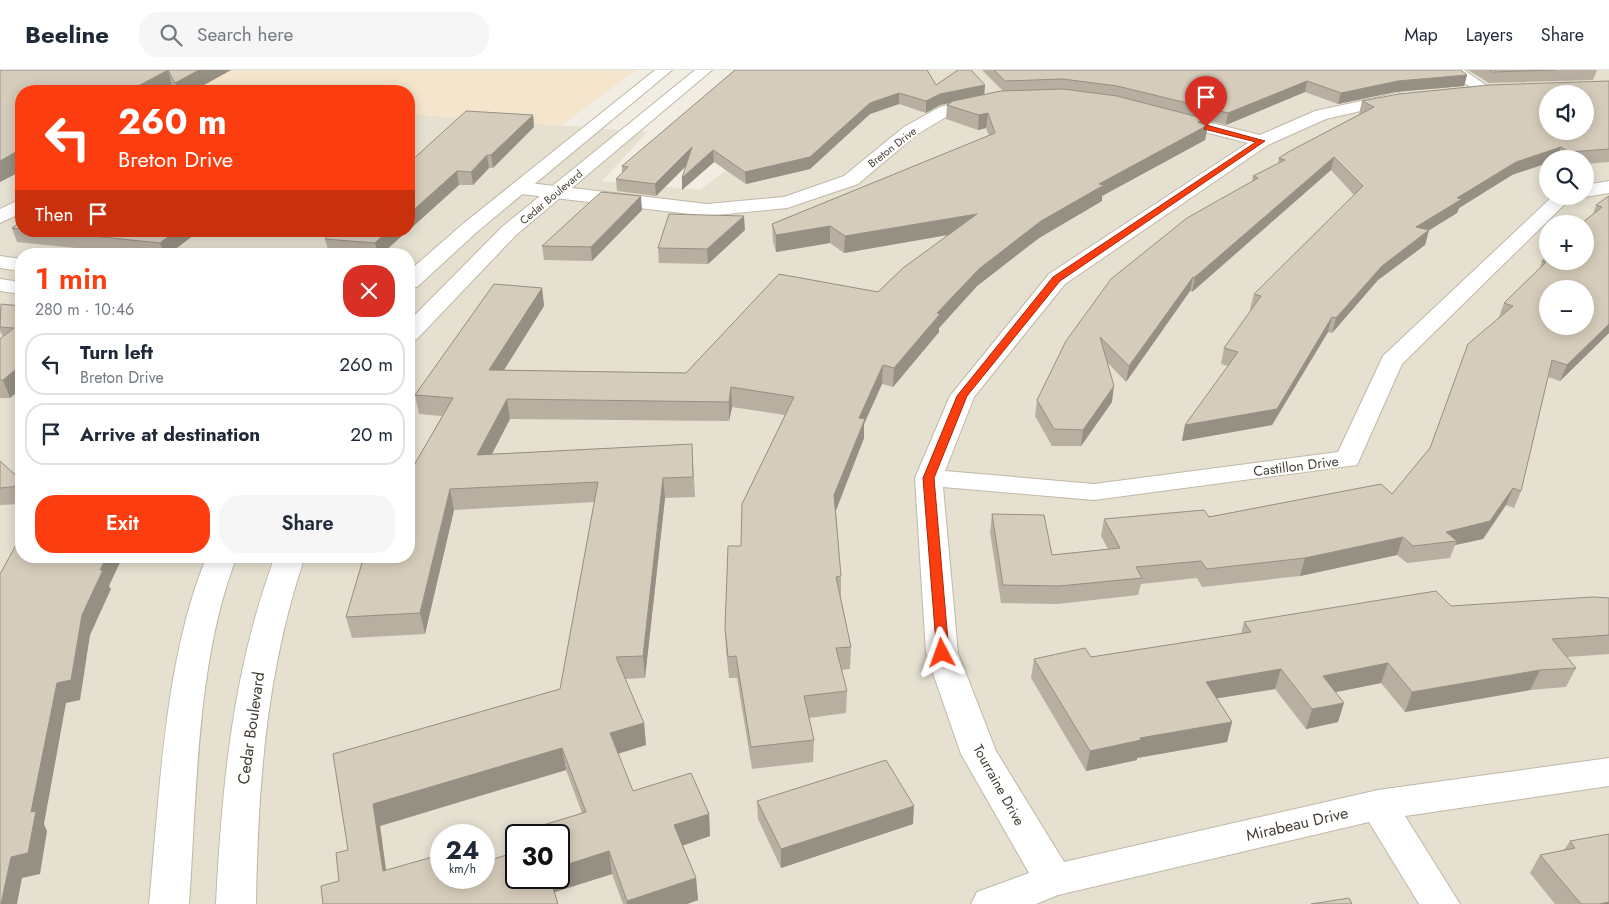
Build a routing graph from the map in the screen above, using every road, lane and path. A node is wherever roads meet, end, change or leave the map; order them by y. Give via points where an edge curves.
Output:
1 (664, 70) edge
2 (704, 70) edge
3 (1454, 70) edge
4 (993, 93) edge
5 (1449, 94) edge
6 (1422, 96) edge
7 (1151, 113) edge
8 (1262, 141) junction
9 (1609, 187) edge
10 (521, 188) junction
11 (1594, 190) edge
12 (556, 192) junction
13 (1555, 205) edge
14 (15, 208) edge
15 (0, 217) edge
16 (441, 252) junction
17 (0, 262) edge
18 (15, 264) edge
19 (415, 265) edge
20 (415, 276) edge
21 (0, 286) edge
22 (15, 287) edge
23 (415, 301) edge
24 (438, 302) junction
25 (415, 324) edge
26 (929, 478) junction
27 (219, 563) edge
28 (287, 563) edge
29 (1609, 772) edge
30 (1378, 805) junction
31 (1054, 880) junction
32 (169, 904) edge
33 (236, 904) edge
34 (991, 904) edge
35 (1440, 904) edge

1 - 10 street, Cedar Boulevard
2 - 12 street, Cedar Boulevard
3 - 5 street via 1495,90
4 - 12 street, Breton Drive via 946,110 910,131 851,180 787,202 707,210
6 - 8 street, Tourraine Drive via 1321,115
7 - 8 street
8 - 26 street, Tourraine Drive via 1056,279 962,396
9 - 11 street
10 - 12 street, Breton Drive
10 - 16 street, Cedar Boulevard
12 - 24 street, Cedar Boulevard via 509,232
13 - 26 street, Castillon Drive via 1391,360 1348,459 1094,492
14 - 15 street
16 - 19 street
16 - 20 street, Cedar Boulevard
17 - 18 street
21 - 22 street
23 - 24 street
24 - 25 street, Cedar Boulevard
26 - 31 street, Tourraine Drive via 942,653 979,754
27 - 32 street via 209,588 186,703
28 - 33 street, Cedar Boulevard via 254,687 239,822
29 - 30 street, Mirabeau Drive
30 - 31 street, Mirabeau Drive
30 - 35 street
31 - 34 street, Mirabeau Drive

